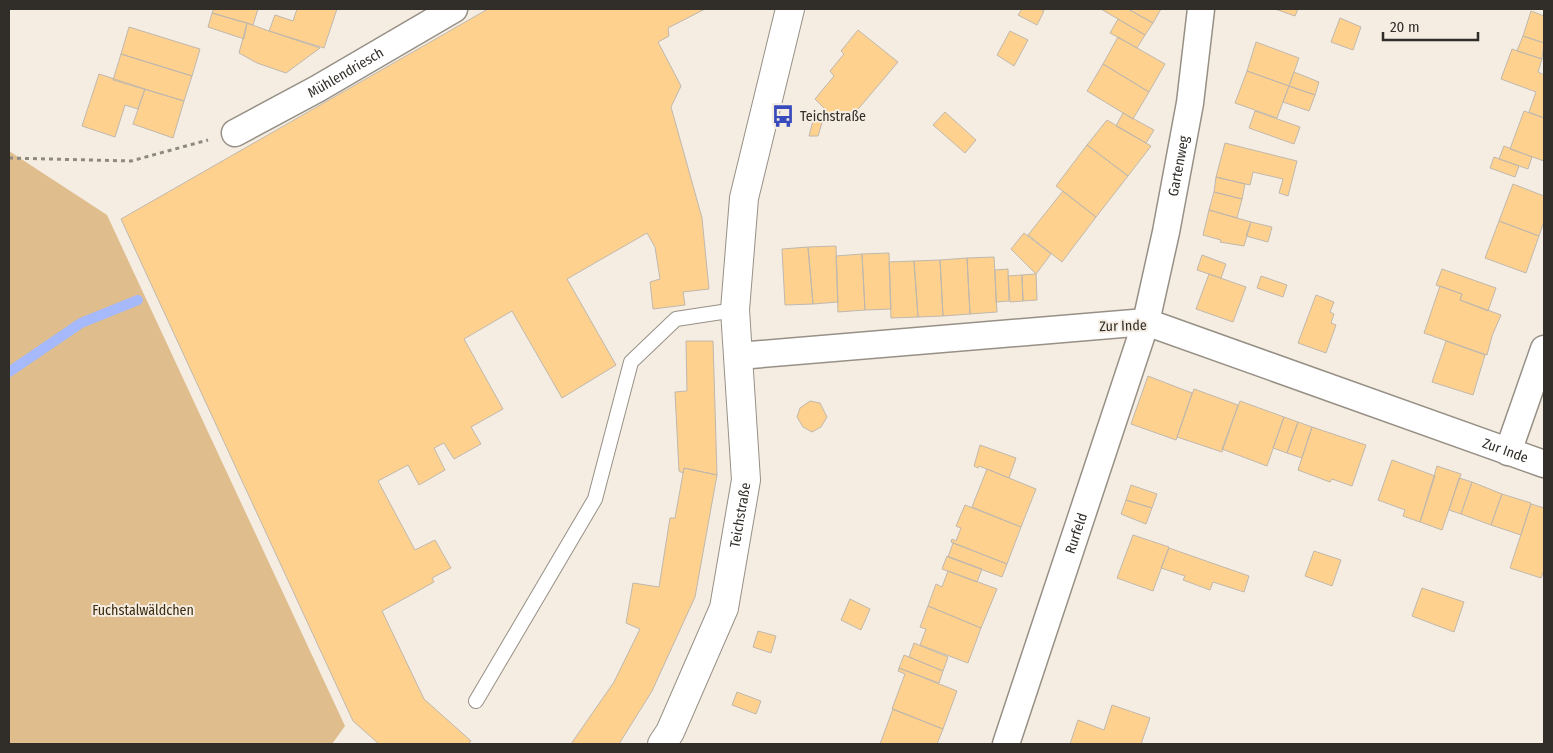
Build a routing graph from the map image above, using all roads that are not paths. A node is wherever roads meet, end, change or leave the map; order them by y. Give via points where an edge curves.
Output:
1 (454, 9) edge
2 (790, 9) edge
3 (1201, 9) edge
4 (235, 133) road end
5 (736, 310) junction
6 (1146, 322) junction
7 (1544, 349) edge
8 (738, 356) junction
9 (1508, 452) junction
10 (1544, 464) edge
11 (476, 701) dead end
12 (662, 744) edge
13 (1006, 744) edge

1 - 4 street, Mühlendriesch
2 - 5 main road, Teichstraße via 744,198
3 - 6 street, Gartenweg via 1190,103
5 - 8 main road, Teichstraße
5 - 11 lane via 676,319 630,362 595,499
6 - 8 street, Zur Inde
6 - 9 street, Zur Inde
6 - 13 street, Rurfeld
7 - 9 street
8 - 12 main road, Teichstraße via 746,480 724,608
9 - 10 street, Zur Inde

